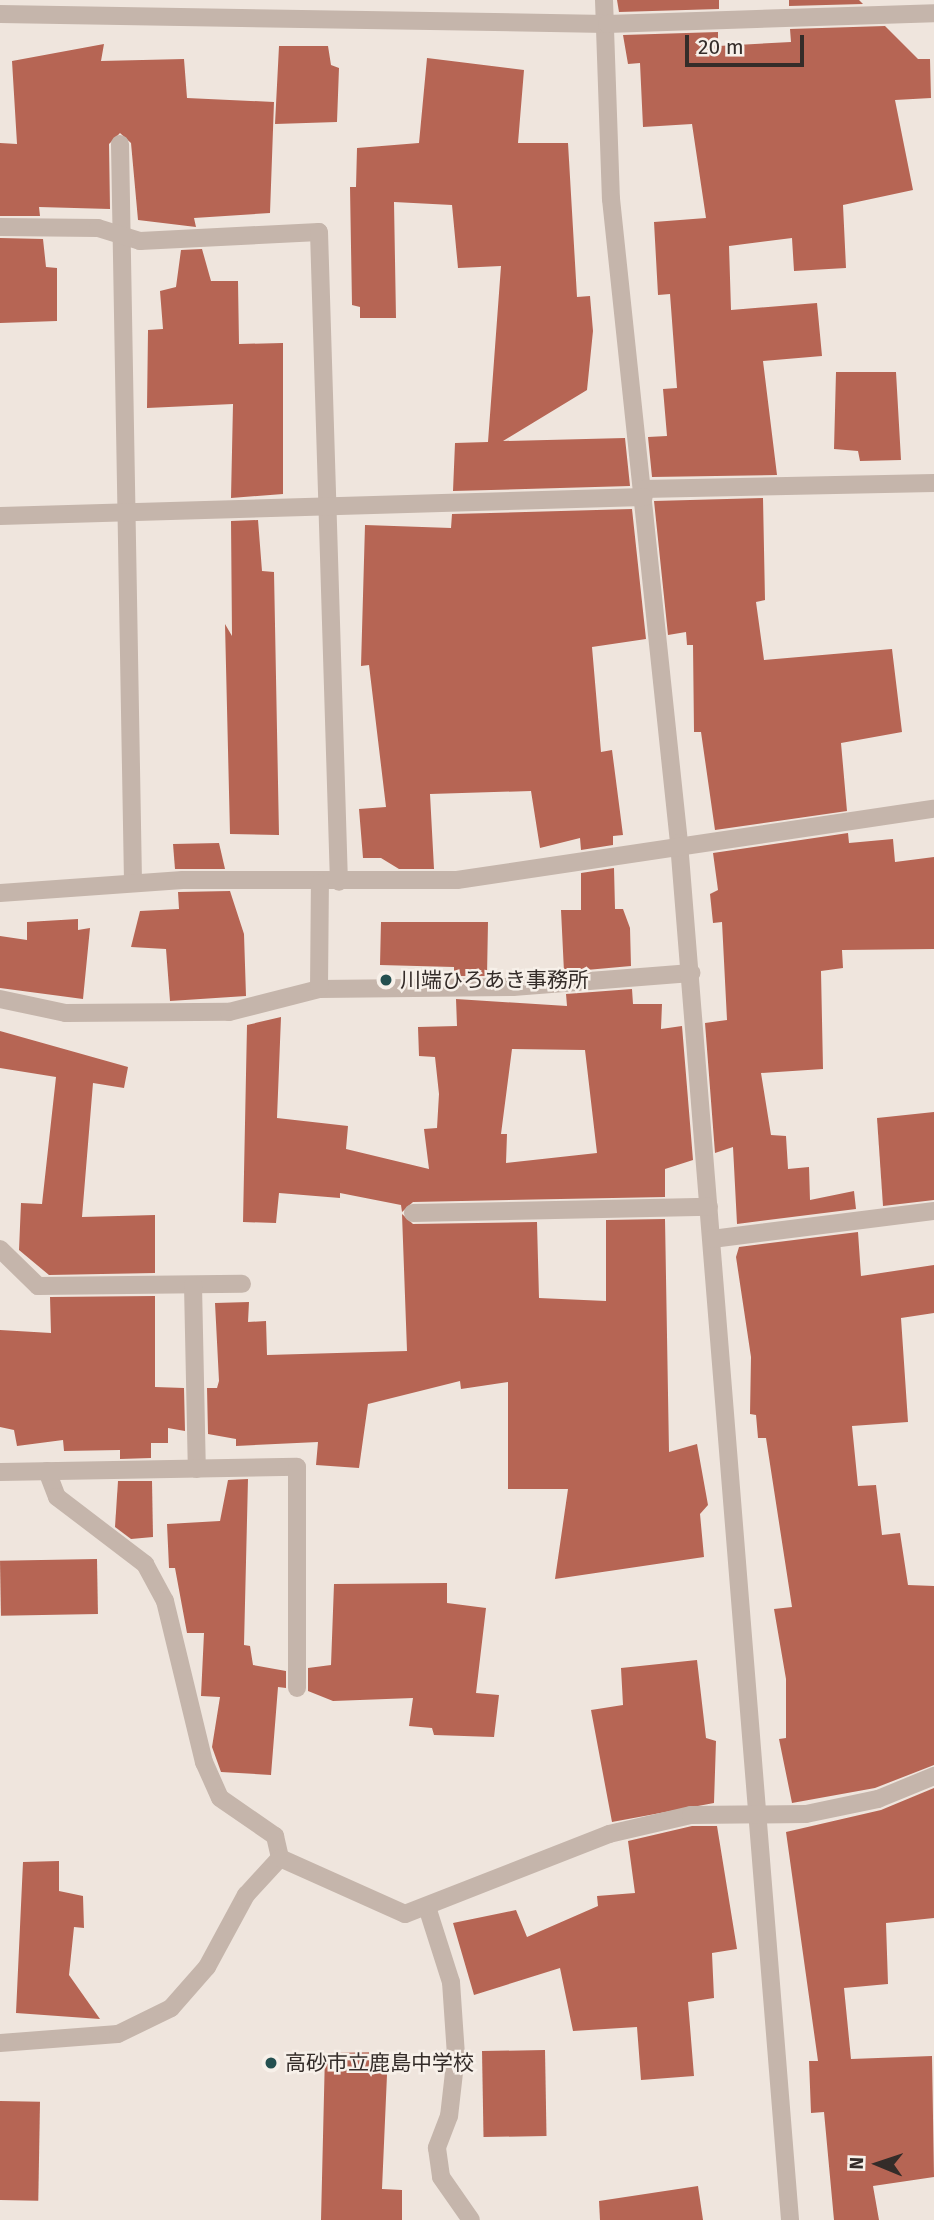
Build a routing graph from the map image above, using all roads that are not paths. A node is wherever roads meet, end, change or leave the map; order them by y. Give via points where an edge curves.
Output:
1 (604, 0) edge
2 (934, 13) edge
3 (0, 14) edge
4 (607, 24) junction
5 (120, 144) dead end
6 (0, 227) edge
7 (121, 235) junction
8 (934, 483) edge
9 (643, 493) junction
10 (327, 507) junction
11 (126, 512) junction
12 (0, 516) edge
13 (934, 809) edge
14 (679, 843) junction
15 (339, 882) junction
16 (133, 883) junction
17 (320, 883) junction
18 (0, 893) edge
19 (691, 973) junction
20 (319, 989) junction
21 (0, 999) edge
22 (709, 1207) junction
23 (934, 1211) edge
24 (413, 1213) dead end
25 (712, 1239) junction
26 (0, 1249) edge
27 (242, 1284) dead end
28 (193, 1285) junction
29 (197, 1469) junction
30 (47, 1471) junction
31 (0, 1472) edge
32 (297, 1688) dead end
33 (934, 1776) edge
34 (757, 1815) junction
35 (280, 1858) junction
36 (427, 1907) junction
37 (0, 2043) edge
38 (471, 2220) edge
39 (790, 2220) edge

1 - 4 street
2 - 4 street
3 - 4 street
4 - 9 street via 611,199
5 - 7 street
6 - 7 street via 98,228
7 - 10 street via 141,241 319,232
7 - 11 street
8 - 9 street
9 - 10 street
9 - 14 street
10 - 11 street
10 - 15 street
11 - 12 street
11 - 16 street
13 - 14 street
14 - 15 street via 457,880
14 - 19 street
15 - 17 street
16 - 17 street
16 - 18 street
17 - 20 street
19 - 20 street via 513,987
19 - 22 street
20 - 21 street via 229,1012 66,1013
22 - 24 street
22 - 25 street
23 - 25 street
25 - 34 street
26 - 28 street via 38,1286
27 - 28 street
28 - 29 street
29 - 30 street
29 - 32 street via 297,1467
30 - 31 street
30 - 35 street via 57,1497 145,1564 165,1601 204,1762 220,1798 275,1836
33 - 34 street via 878,1799
34 - 36 street via 691,1815 609,1834
34 - 39 street
35 - 36 street via 405,1914
35 - 37 street via 246,1895 207,1967 170,2008 118,2034 72,2042
36 - 38 street via 451,1982 456,2055 449,2116 437,2148 441,2177

